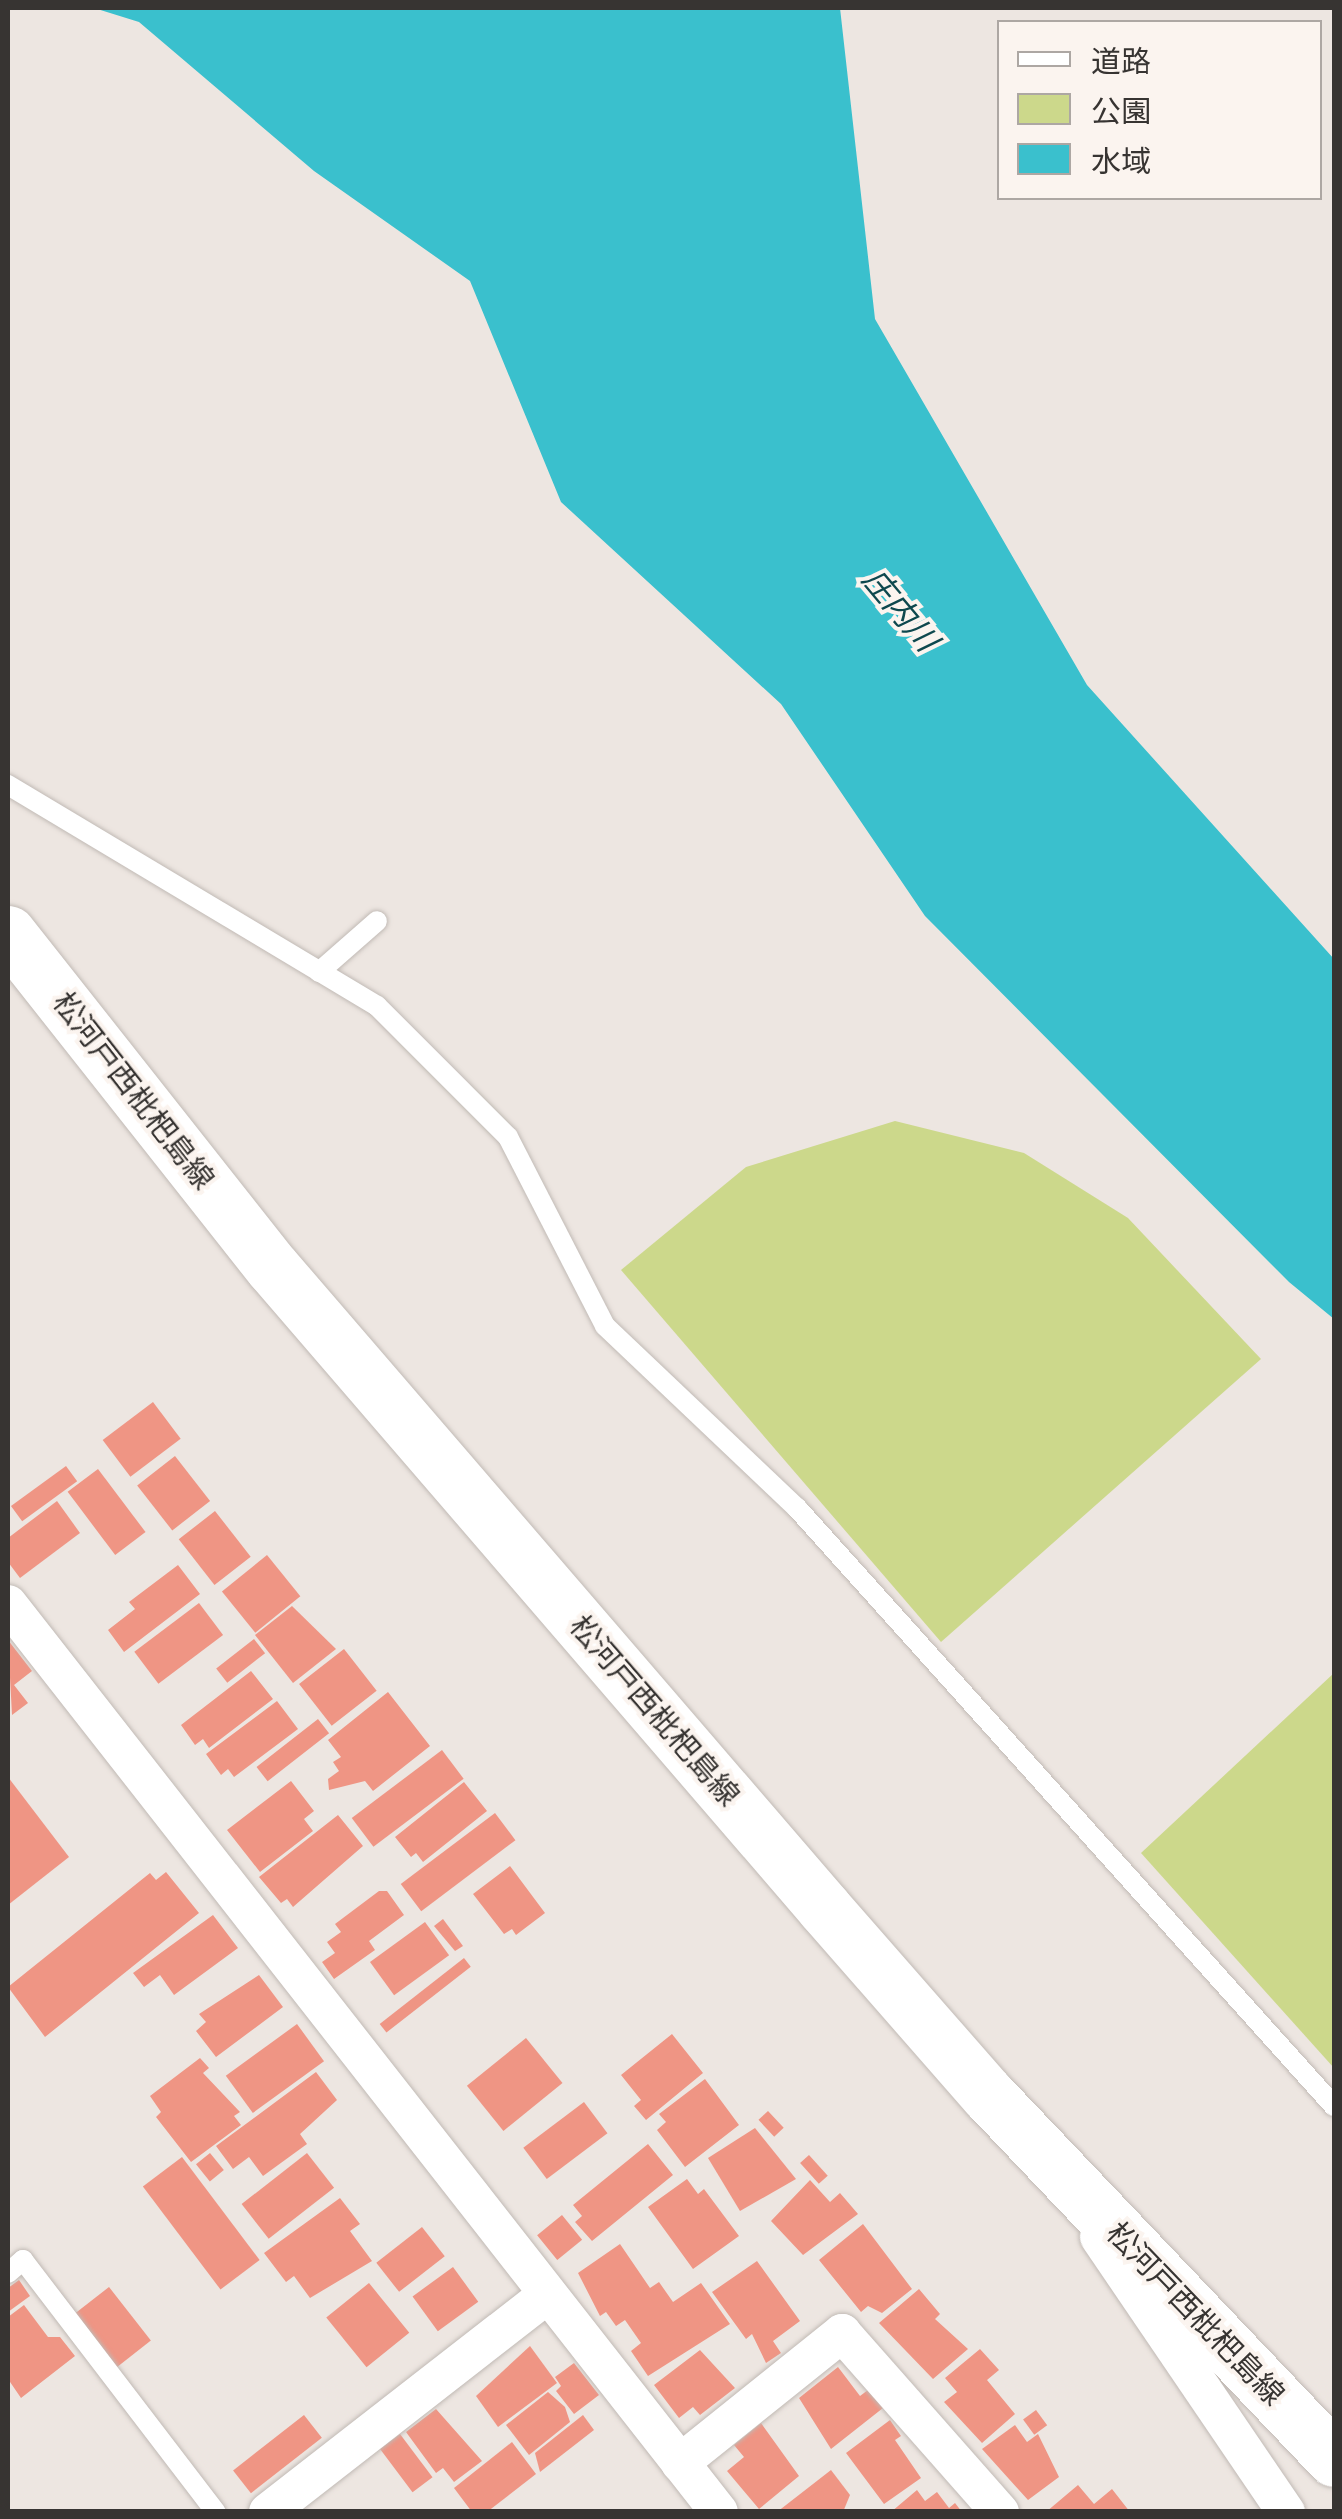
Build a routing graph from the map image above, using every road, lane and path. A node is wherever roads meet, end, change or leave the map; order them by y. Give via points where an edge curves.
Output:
1 (8, 785) edge
2 (377, 921) dead end
3 (8, 933) edge
4 (319, 972) junction
5 (8, 1604) edge
6 (1334, 2106) edge
7 (1070, 2182) junction
8 (8, 2273) edge
9 (547, 2295) junction
10 (1334, 2459) edge
11 (680, 2463) junction
12 (216, 2512) edge
13 (268, 2512) edge
14 (719, 2512) edge
15 (1000, 2512) edge
16 (1286, 2512) edge

1 - 4 lane
2 - 4 lane
3 - 7 main road, 松河戸西枇杷島線 via 285,1282
4 - 6 lane via 377,1006 508,1136 605,1326 797,1508
5 - 9 street
7 - 10 main road, 松河戸西枇杷島線
7 - 16 street via 1111,2260
8 - 12 lane via 23,2260
9 - 11 street
9 - 13 street
11 - 14 street
11 - 15 street via 842,2333

